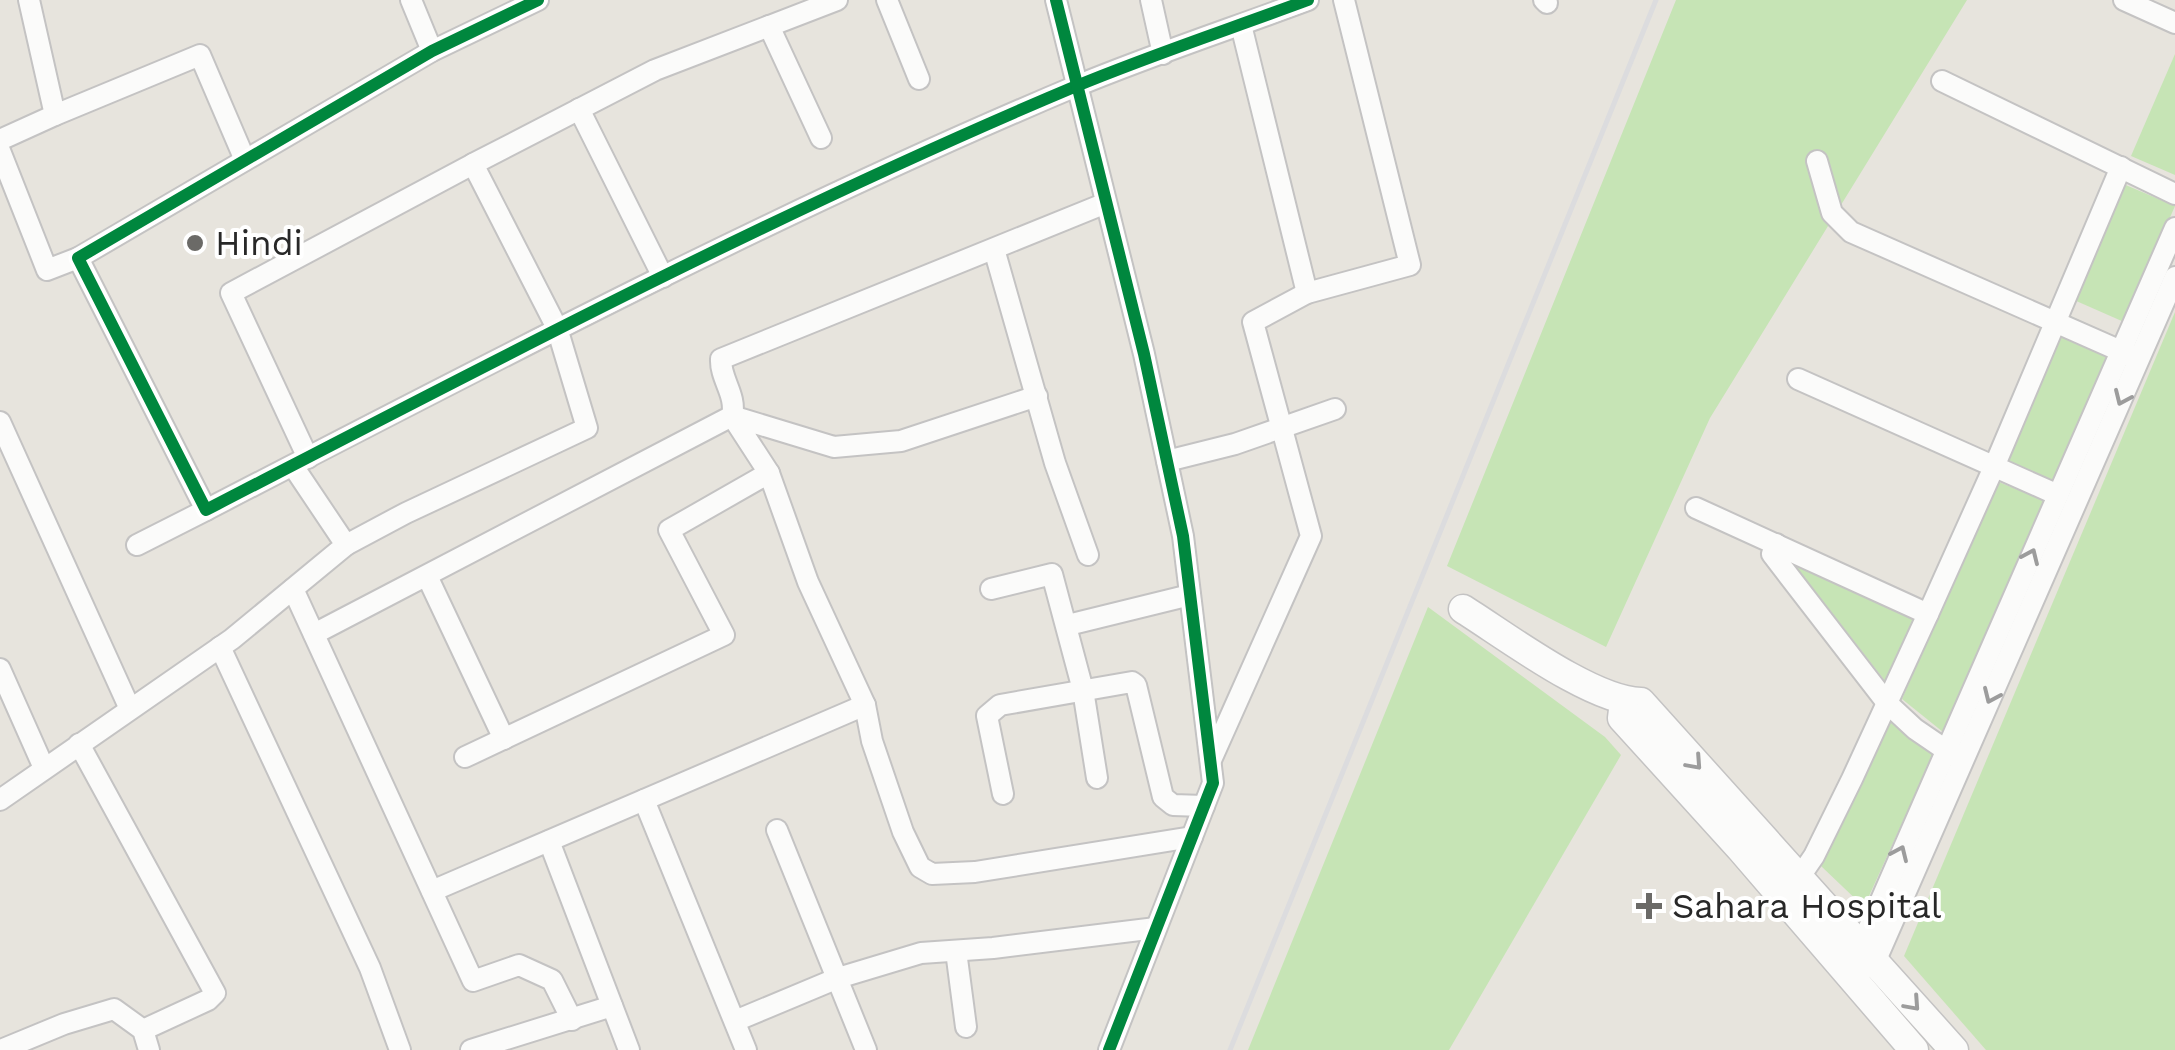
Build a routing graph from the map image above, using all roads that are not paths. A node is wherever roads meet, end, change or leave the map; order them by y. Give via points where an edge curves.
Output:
1 (30, 0) edge
2 (412, 0) edge
3 (538, 0) edge
4 (837, 0) edge
5 (887, 0) edge
6 (1056, 0) edge
7 (1151, 0) edge
8 (1308, 0) edge
9 (1344, 0) edge
10 (2124, 0) edge
11 (1280, 5) edge
12 (2175, 23) edge
13 (1241, 25) junction
14 (768, 26) junction
15 (432, 51) junction
16 (1163, 54) junction
17 (920, 79) dead end
18 (1942, 81) dead end
19 (1078, 86) junction
20 (579, 110) junction
21 (55, 116) junction
22 (821, 138) dead end
23 (0, 140) edge
24 (0, 151) edge
25 (245, 160) junction
26 (1817, 161) dead end
27 (473, 164) junction
28 (2120, 168) junction
29 (2175, 194) edge
30 (1106, 203) junction
31 (2175, 228) edge
32 (994, 248) junction
33 (78, 258) junction
34 (2175, 277) edge
35 (663, 278) junction
36 (1308, 292) junction
37 (2056, 322) junction
38 (556, 328) junction
39 (2130, 355) junction
40 (1798, 378) dead end
41 (1037, 396) junction
42 (1335, 409) dead end
43 (732, 416) junction
44 (0, 422) edge
45 (1280, 427) junction
46 (301, 462) junction
47 (1167, 462) junction
48 (1994, 467) junction
49 (770, 473) junction
50 (2058, 495) junction
51 (1696, 508) dead end
52 (206, 510) junction
53 (1776, 544) junction
54 (138, 545) dead end
55 (346, 545) junction
56 (1088, 555) dead end
57 (427, 576) junction
58 (294, 589) junction
59 (991, 589) dead end
60 (1190, 596) junction
61 (1462, 608) dead end
62 (1928, 614) junction
63 (1068, 625) junction
64 (314, 634) junction
65 (220, 648) junction
66 (0, 670) edge
67 (1083, 690) junction
68 (1887, 703) junction
69 (865, 705) junction
70 (130, 709) junction
71 (504, 739) junction
72 (79, 744) junction
73 (1954, 756) junction
74 (465, 757) dead end
75 (1210, 762) junction
76 (44, 768) junction
77 (1097, 778) dead end
78 (1003, 794) dead end
79 (0, 800) edge
80 (644, 800) junction
81 (1204, 806) junction
82 (777, 830) dead end
83 (1192, 837) junction
84 (549, 841) junction
85 (1792, 889) junction
86 (432, 891) junction
87 (1156, 928) junction
88 (956, 950) junction
89 (1862, 961) junction
90 (838, 978) junction
91 (612, 1006) junction
92 (572, 1020) junction
93 (735, 1021) junction
94 (966, 1027) dead end
95 (146, 1040) edge
96 (510, 1045) edge
97 (1, 1050) edge
98 (400, 1050) edge
99 (471, 1050) edge
100 (629, 1050) edge
101 (746, 1050) edge
102 (866, 1050) edge
103 (1109, 1050) edge
104 (1914, 1050) edge
105 (1954, 1050) edge

1 - 21 street
2 - 15 street
3 - 15 street
4 - 14 street
5 - 17 street
6 - 19 street
7 - 16 street
8 - 11 street
9 - 36 street via 1410,266
10 - 12 street
11 - 13 street
13 - 16 street
13 - 36 street
14 - 20 street via 655,70
14 - 22 street
15 - 25 street
16 - 19 street
18 - 28 street
19 - 30 street
19 - 35 street
20 - 27 street
20 - 35 street
21 - 23 street
21 - 25 street via 200,56
24 - 33 street via 47,270
25 - 33 street
26 - 37 street via 1832,212 1851,232
27 - 38 street
27 - 46 street via 231,294
28 - 29 street
28 - 37 street
30 - 32 street
30 - 47 street
31 - 39 street
32 - 41 street
32 - 43 street via 721,359
33 - 52 street
34 - 39 street
35 - 38 street
36 - 45 street via 1253,322
37 - 39 street
37 - 48 street
38 - 46 street
38 - 55 street via 587,428
39 - 50 street
39 -> 73 street
40 - 48 street
41 - 43 street via 901,441 834,446
41 - 56 street
42 - 45 street
43 - 49 street
43 - 57 street
44 - 70 street
45 - 47 street
45 - 75 street via 1312,536
46 - 52 street
46 - 55 street
47 - 60 street
48 - 50 street
48 - 62 street
49 - 69 street via 808,582
49 - 71 street via 670,530 724,635
73 -> 50 street
51 - 53 street
52 - 54 street
53 - 62 street
53 - 68 street via 1772,554
55 - 58 street
57 - 64 street
57 - 71 street
58 - 64 street
58 - 65 street
59 - 63 street via 1052,574
60 - 63 street
60 - 75 street
61 - 85 street via 1624,702 1622,718
62 - 68 street
63 - 67 street
64 - 86 street
65 - 70 street
65 - 98 street via 370,968
66 - 76 street
67 - 77 street
67 - 78 street via 1000,705 987,716
67 - 81 street via 1136,685 1163,797
68 - 73 street
68 - 85 street
69 - 80 street
69 - 83 street via 903,832 920,867 932,874
70 - 72 street
71 - 74 street
72 - 76 street
72 - 95 street via 215,993
73 - 89 street
75 - 81 street via 1213,782
76 - 79 street
80 - 84 street
80 - 93 street
81 - 83 street
82 - 90 street
83 - 87 street
84 - 86 street
84 - 91 street
85 - 89 street
86 - 92 street via 474,981 519,965 552,980
87 - 88 street
87 - 103 street
88 - 90 street via 920,953
88 - 94 street
89 - 104 street
89 -> 105 street
90 - 93 street
90 - 102 street
91 - 92 street
91 - 100 street
92 - 96 street
93 - 101 street
95 - 97 street via 114,1009
96 - 99 street

